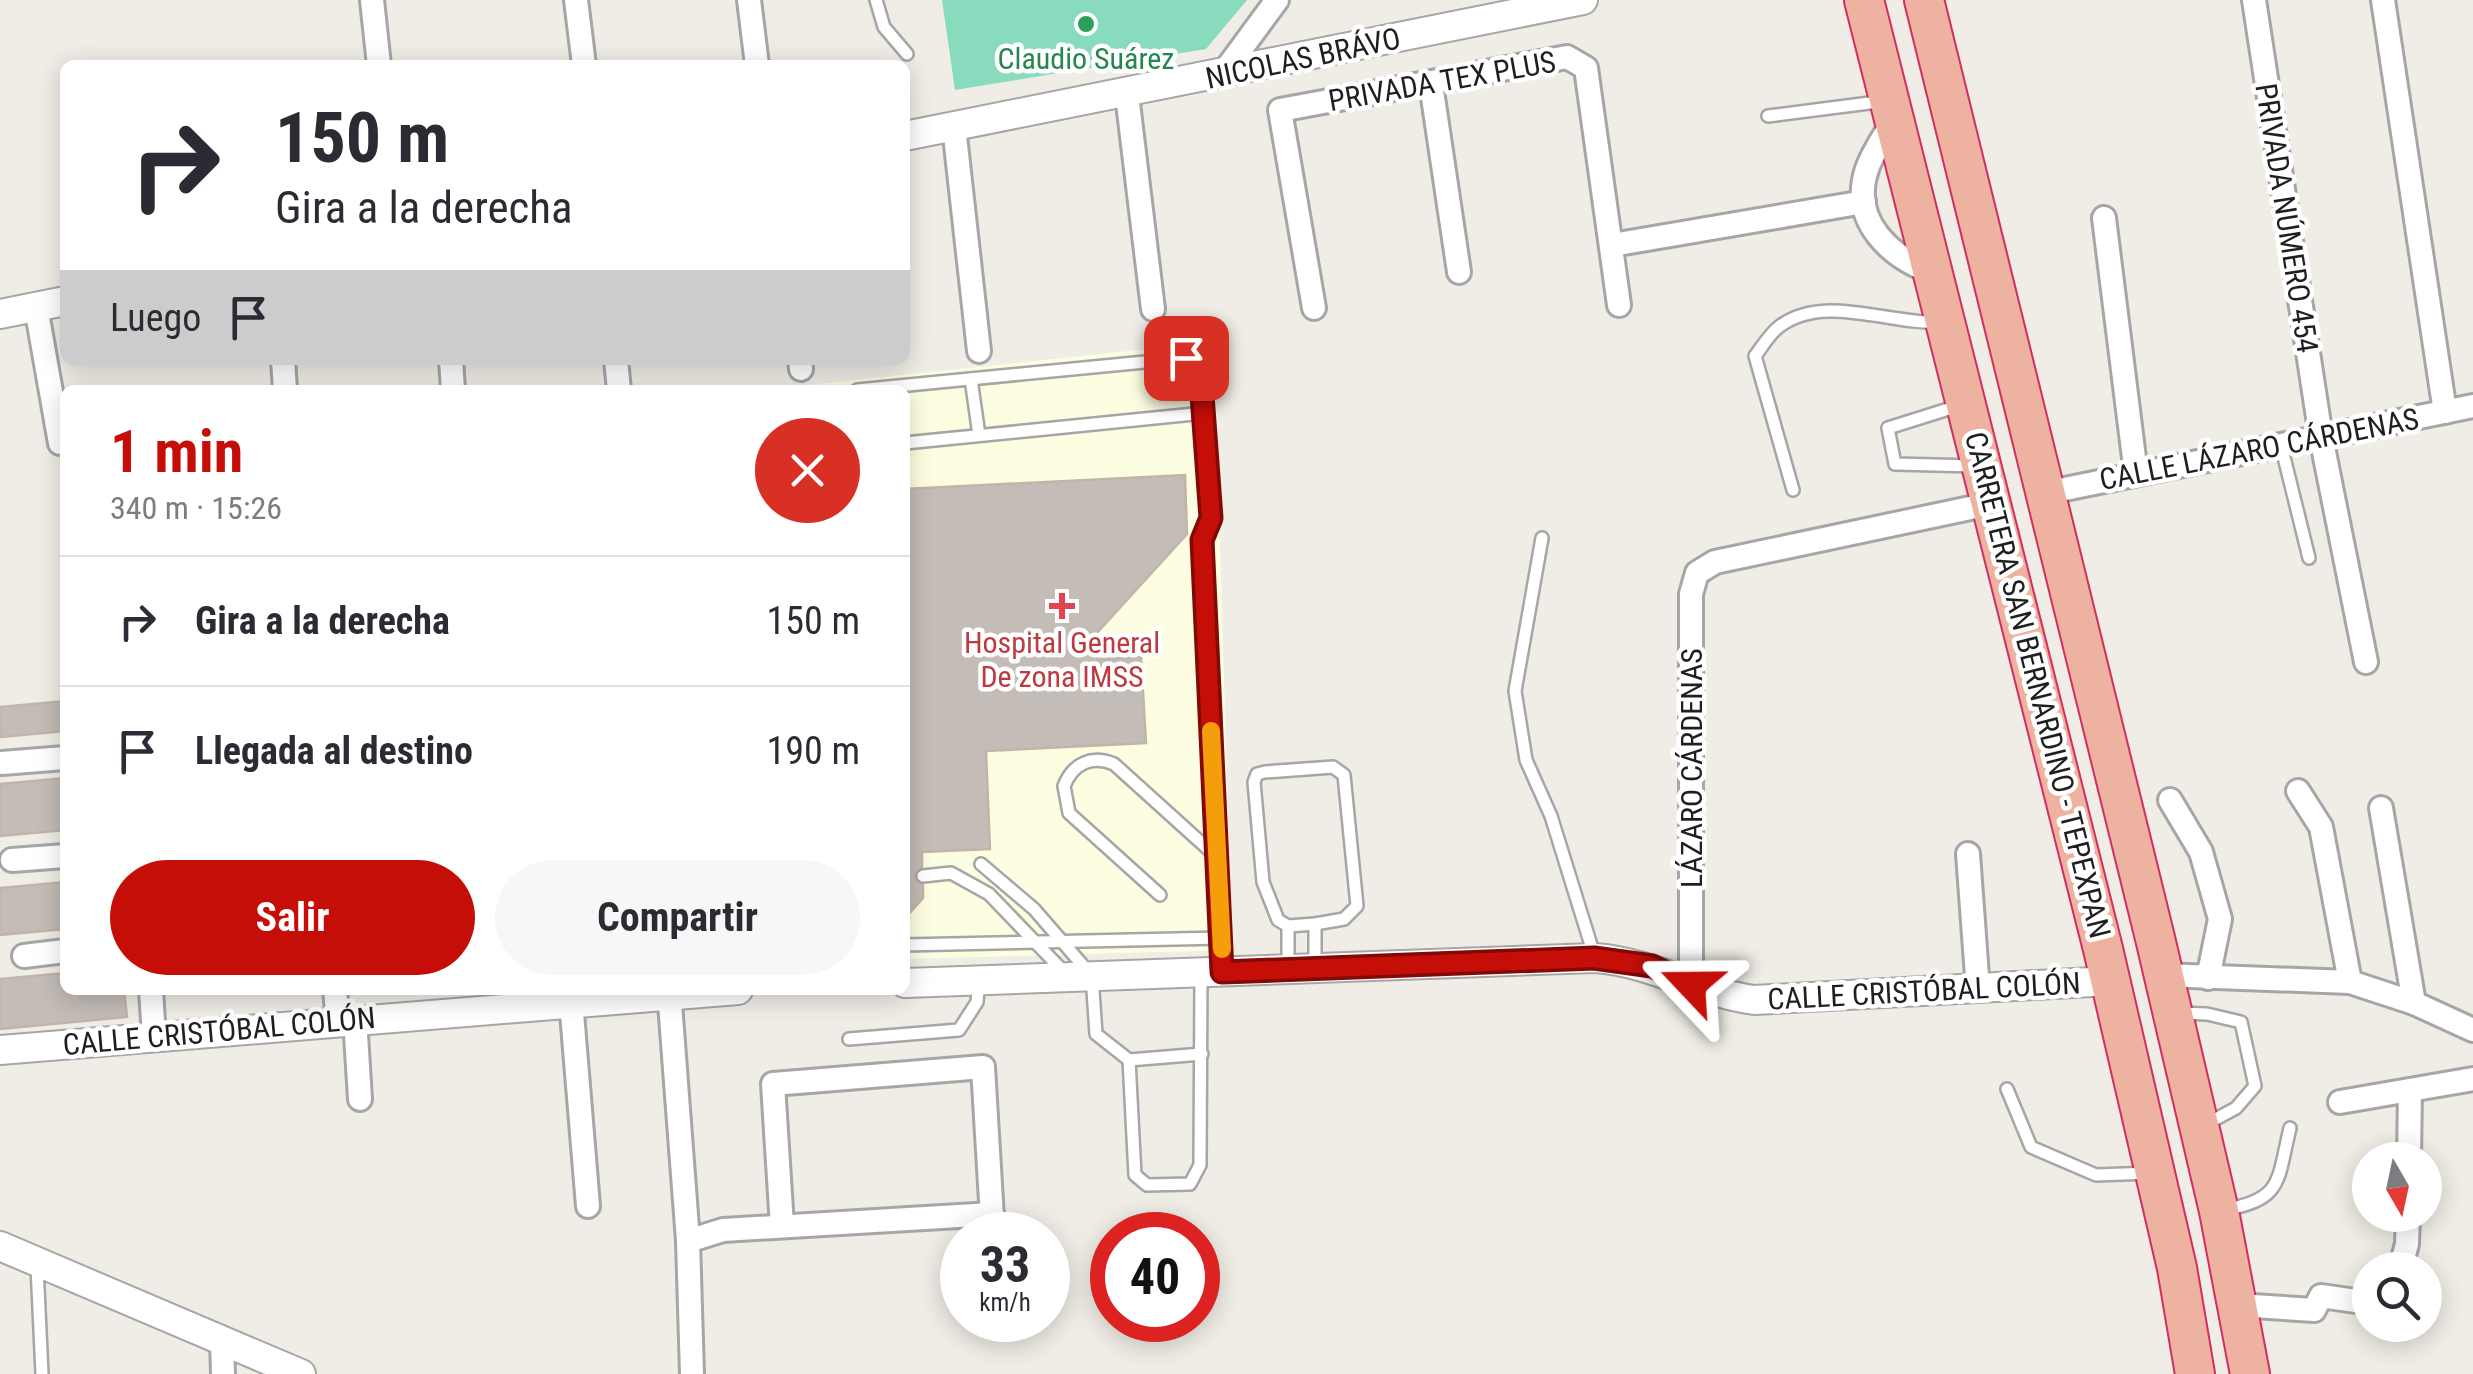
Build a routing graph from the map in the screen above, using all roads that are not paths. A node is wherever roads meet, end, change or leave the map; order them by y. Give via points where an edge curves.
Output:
1 (372, 0) edge
2 (576, 0) edge
3 (749, 0) edge
4 (876, 0) edge
5 (1276, 0) edge
6 (1583, 0) edge
7 (1864, 0) edge
8 (1924, 0) edge
9 (2254, 0) edge
10 (2383, 0) edge
11 (907, 54) dead end
12 (378, 60) edge
13 (583, 60) edge
14 (756, 60) edge
15 (1220, 76) junction
16 (1431, 84) junction
17 (1127, 94) junction
18 (1891, 110) junction
19 (1768, 116) dead end
20 (954, 126) junction
21 (910, 135) edge
22 (1864, 202) junction
23 (2104, 218) dead end
24 (1612, 245) junction
25 (1460, 272) dead end
26 (1937, 274) junction
27 (60, 302) edge
28 (1620, 305) dead end
29 (36, 307) junction
30 (1153, 308) dead end
31 (1314, 308) dead end
32 (0, 314) edge
33 (1949, 321) junction
34 (979, 351) dead end
35 (972, 379) junction
36 (909, 385) edge
37 (1968, 402) junction
38 (2473, 406) edge
39 (2445, 412) junction
40 (1204, 413) junction
41 (979, 435) junction
42 (2321, 437) junction
43 (910, 442) edge
44 (60, 443) dead end
45 (2281, 445) junction
46 (1985, 466) junction
47 (2136, 474) junction
48 (1792, 490) dead end
49 (2044, 493) junction
50 (1994, 503) junction
51 (1542, 538) dead end
52 (2309, 558) dead end
53 (2366, 662) dead end
54 (60, 758) edge
55 (2, 764) edge
56 (2298, 792) dead end
57 (2170, 800) dead end
58 (2381, 808) dead end
59 (1968, 854) dead end
60 (60, 856) edge
61 (1217, 856) junction
62 (12, 860) dead end
63 (982, 864) dead end
64 (923, 876) dead end
65 (1160, 896) dead end
66 (1315, 924) junction
67 (1288, 926) junction
68 (1221, 938) junction
69 (1041, 944) junction
70 (1066, 944) junction
71 (910, 946) edge
72 (60, 952) edge
73 (24, 956) dead end
74 (1594, 958) junction
75 (1302, 970) junction
76 (1212, 972) junction
77 (2163, 975) junction
78 (1080, 976) junction
79 (2208, 978) junction
80 (979, 980) junction
81 (2110, 981) junction
82 (910, 982) edge
83 (2350, 982) junction
84 (1691, 985) junction
85 (1978, 990) junction
86 (151, 995) edge
87 (337, 995) edge
88 (640, 995) edge
89 (669, 995) edge
90 (503, 999) edge
91 (571, 1002) junction
92 (2414, 1003) junction
93 (2172, 1013) junction
94 (346, 1020) junction
95 (2473, 1030) edge
96 (154, 1037) junction
97 (849, 1039) dead end
98 (0, 1050) edge
99 (1202, 1054) junction
100 (1128, 1060) junction
101 (2473, 1080) edge
102 (2007, 1090) dead end
103 (2410, 1090) junction
104 (360, 1099) dead end
105 (2340, 1102) dead end
106 (2200, 1128) junction
107 (2290, 1128) dead end
108 (2409, 1142) edge
109 (2155, 1173) junction
110 (588, 1206) dead end
111 (2219, 1211) junction
112 (991, 1212) edge
113 (940, 1225) edge
114 (782, 1226) junction
115 (688, 1241) junction
116 (0, 1246) edge
117 (37, 1262) junction
118 (2352, 1300) edge
119 (2238, 1306) junction
120 (222, 1340) junction
121 (42, 1374) edge
122 (223, 1374) edge
123 (301, 1374) edge
124 (692, 1374) edge
125 (2195, 1374) edge
126 (2250, 1374) edge

1 - 12 street
2 - 13 street
3 - 14 street
4 - 11 lane via 884,27
5 - 15 street
6 - 15 street, NICOLAS BRÁVO
7 - 18 highway, CARRETERA SAN BERNARDINO - TEPEXPAN
8 - 49 highway, CARRETERA SAN BERNARDINO - TEPEXPAN
9 - 42 street, PRIVADA NÚMERO 454
10 - 39 street
15 - 17 street, NICOLAS BRÁVO
16 - 24 street, PRIVADA TEX PLUS via 1567,57 1583,64
16 - 25 street
16 - 31 street, PRIVADA TEX PLUS via 1280,110
17 - 20 street, NICOLAS BRÁVO
17 - 30 street
18 - 19 lane
18 - 22 street via 1867,170
18 - 26 highway, CARRETERA SAN BERNARDINO - TEPEXPAN
20 - 21 street, NICOLAS BRÁVO
20 - 34 street
22 - 24 street
22 - 26 street via 1876,236 1903,263
23 - 47 street
24 - 28 street
26 - 33 highway, CARRETERA SAN BERNARDINO - TEPEXPAN
27 - 29 street
29 - 32 street
29 - 44 street
33 - 37 highway, CARRETERA SAN BERNARDINO - TEPEXPAN
33 - 48 lane via 1911,324 1824,309 1780,326 1755,356
35 - 36 lane
35 - 40 lane via 1186,358
35 - 41 lane
37 - 46 highway, CARRETERA SAN BERNARDINO - TEPEXPAN
37 - 46 lane via 1888,428 1895,464
38 - 39 street, CALLE LÁZARO CÁRDENAS
39 - 42 street, CALLE LÁZARO CÁRDENAS
40 - 41 lane
40 - 61 lane via 1211,518 1202,540
41 - 43 lane
42 - 45 street, CALLE LÁZARO CÁRDENAS
42 - 53 street, PRIVADA NÚMERO 454
45 - 47 street, CALLE LÁZARO CÁRDENAS
45 - 52 lane
46 - 50 highway, CARRETERA SAN BERNARDINO - TEPEXPAN
47 - 49 street, CALLE LÁZARO CÁRDENAS
49 - 77 highway, CARRETERA SAN BERNARDINO - TEPEXPAN
50 - 81 highway, CARRETERA SAN BERNARDINO - TEPEXPAN
50 - 84 street, LÁZARO CÁRDENAS via 1715,562 1697,572
51 - 74 lane via 1515,691 1526,760 1551,816
54 - 55 street
56 - 83 street via 2321,827
57 - 79 street via 2201,852 2220,919
58 - 92 street
59 - 85 street
60 - 62 street
61 - 65 lane via 1114,764 1080,764 1064,786 1069,813
61 - 68 lane
63 - 70 lane
64 - 69 lane via 951,873 989,894
66 - 67 lane
66 - 67 lane via 1344,919 1357,906 1344,775 1334,766 1265,772 1254,782 1263,882 1278,920
66 - 75 lane
67 - 75 lane
68 - 70 lane
68 - 76 lane
69 - 70 lane
69 - 71 lane
69 - 78 lane
70 - 78 lane
72 - 73 street
74 - 75 street, CALLE CRISTÓBAL COLÓN
74 - 84 street, CALLE CRISTÓBAL COLÓN via 1652,966
75 - 76 street, CALLE CRISTÓBAL COLÓN
76 - 78 street, CALLE CRISTÓBAL COLÓN
76 - 99 lane
77 - 79 street
77 - 93 highway, CARRETERA SAN BERNARDINO - TEPEXPAN
78 - 80 street, CALLE CRISTÓBAL COLÓN
78 - 100 lane via 1096,1034
79 - 83 street
80 - 82 street, CALLE CRISTÓBAL COLÓN
80 - 97 lane via 977,1002 958,1030
81 - 85 street, CALLE CRISTÓBAL COLÓN
81 - 109 highway, CARRETERA SAN BERNARDINO - TEPEXPAN
83 - 92 street
84 - 85 street, CALLE CRISTÓBAL COLÓN via 1754,1000
86 - 96 street
87 - 94 street
88 - 91 street, CALLE CRISTÓBAL COLÓN
89 - 115 street
90 - 91 street, CALLE CRISTÓBAL COLÓN
90 - 94 street, CALLE CRISTÓBAL COLÓN
91 - 110 street
92 - 95 street
93 - 106 highway, CARRETERA SAN BERNARDINO - TEPEXPAN
93 - 106 lane via 2240,1022 2244,1038 2255,1086 2236,1108
94 - 96 street, CALLE CRISTÓBAL COLÓN
94 - 104 street
96 - 98 street, CALLE CRISTÓBAL COLÓN
99 - 100 lane
99 - 100 lane via 1200,1166 1190,1184 1146,1185 1135,1175
101 - 103 street
102 - 109 lane via 2031,1148 2096,1175
103 - 105 street
103 - 108 street
106 - 111 highway, CARRETERA SAN BERNARDINO - TEPEXPAN
107 - 111 lane via 2276,1183 2257,1204
109 - 125 highway, CARRETERA SAN BERNARDINO - TEPEXPAN
111 - 119 highway, CARRETERA SAN BERNARDINO - TEPEXPAN
112 - 114 street via 982,1067 773,1084
113 - 114 street
114 - 115 street via 722,1230
115 - 124 street
116 - 117 street
117 - 120 street
117 - 121 lane
118 - 119 street via 2321,1296 2314,1310
119 - 126 highway, CARRETERA SAN BERNARDINO - TEPEXPAN
120 - 122 street
120 - 123 street

